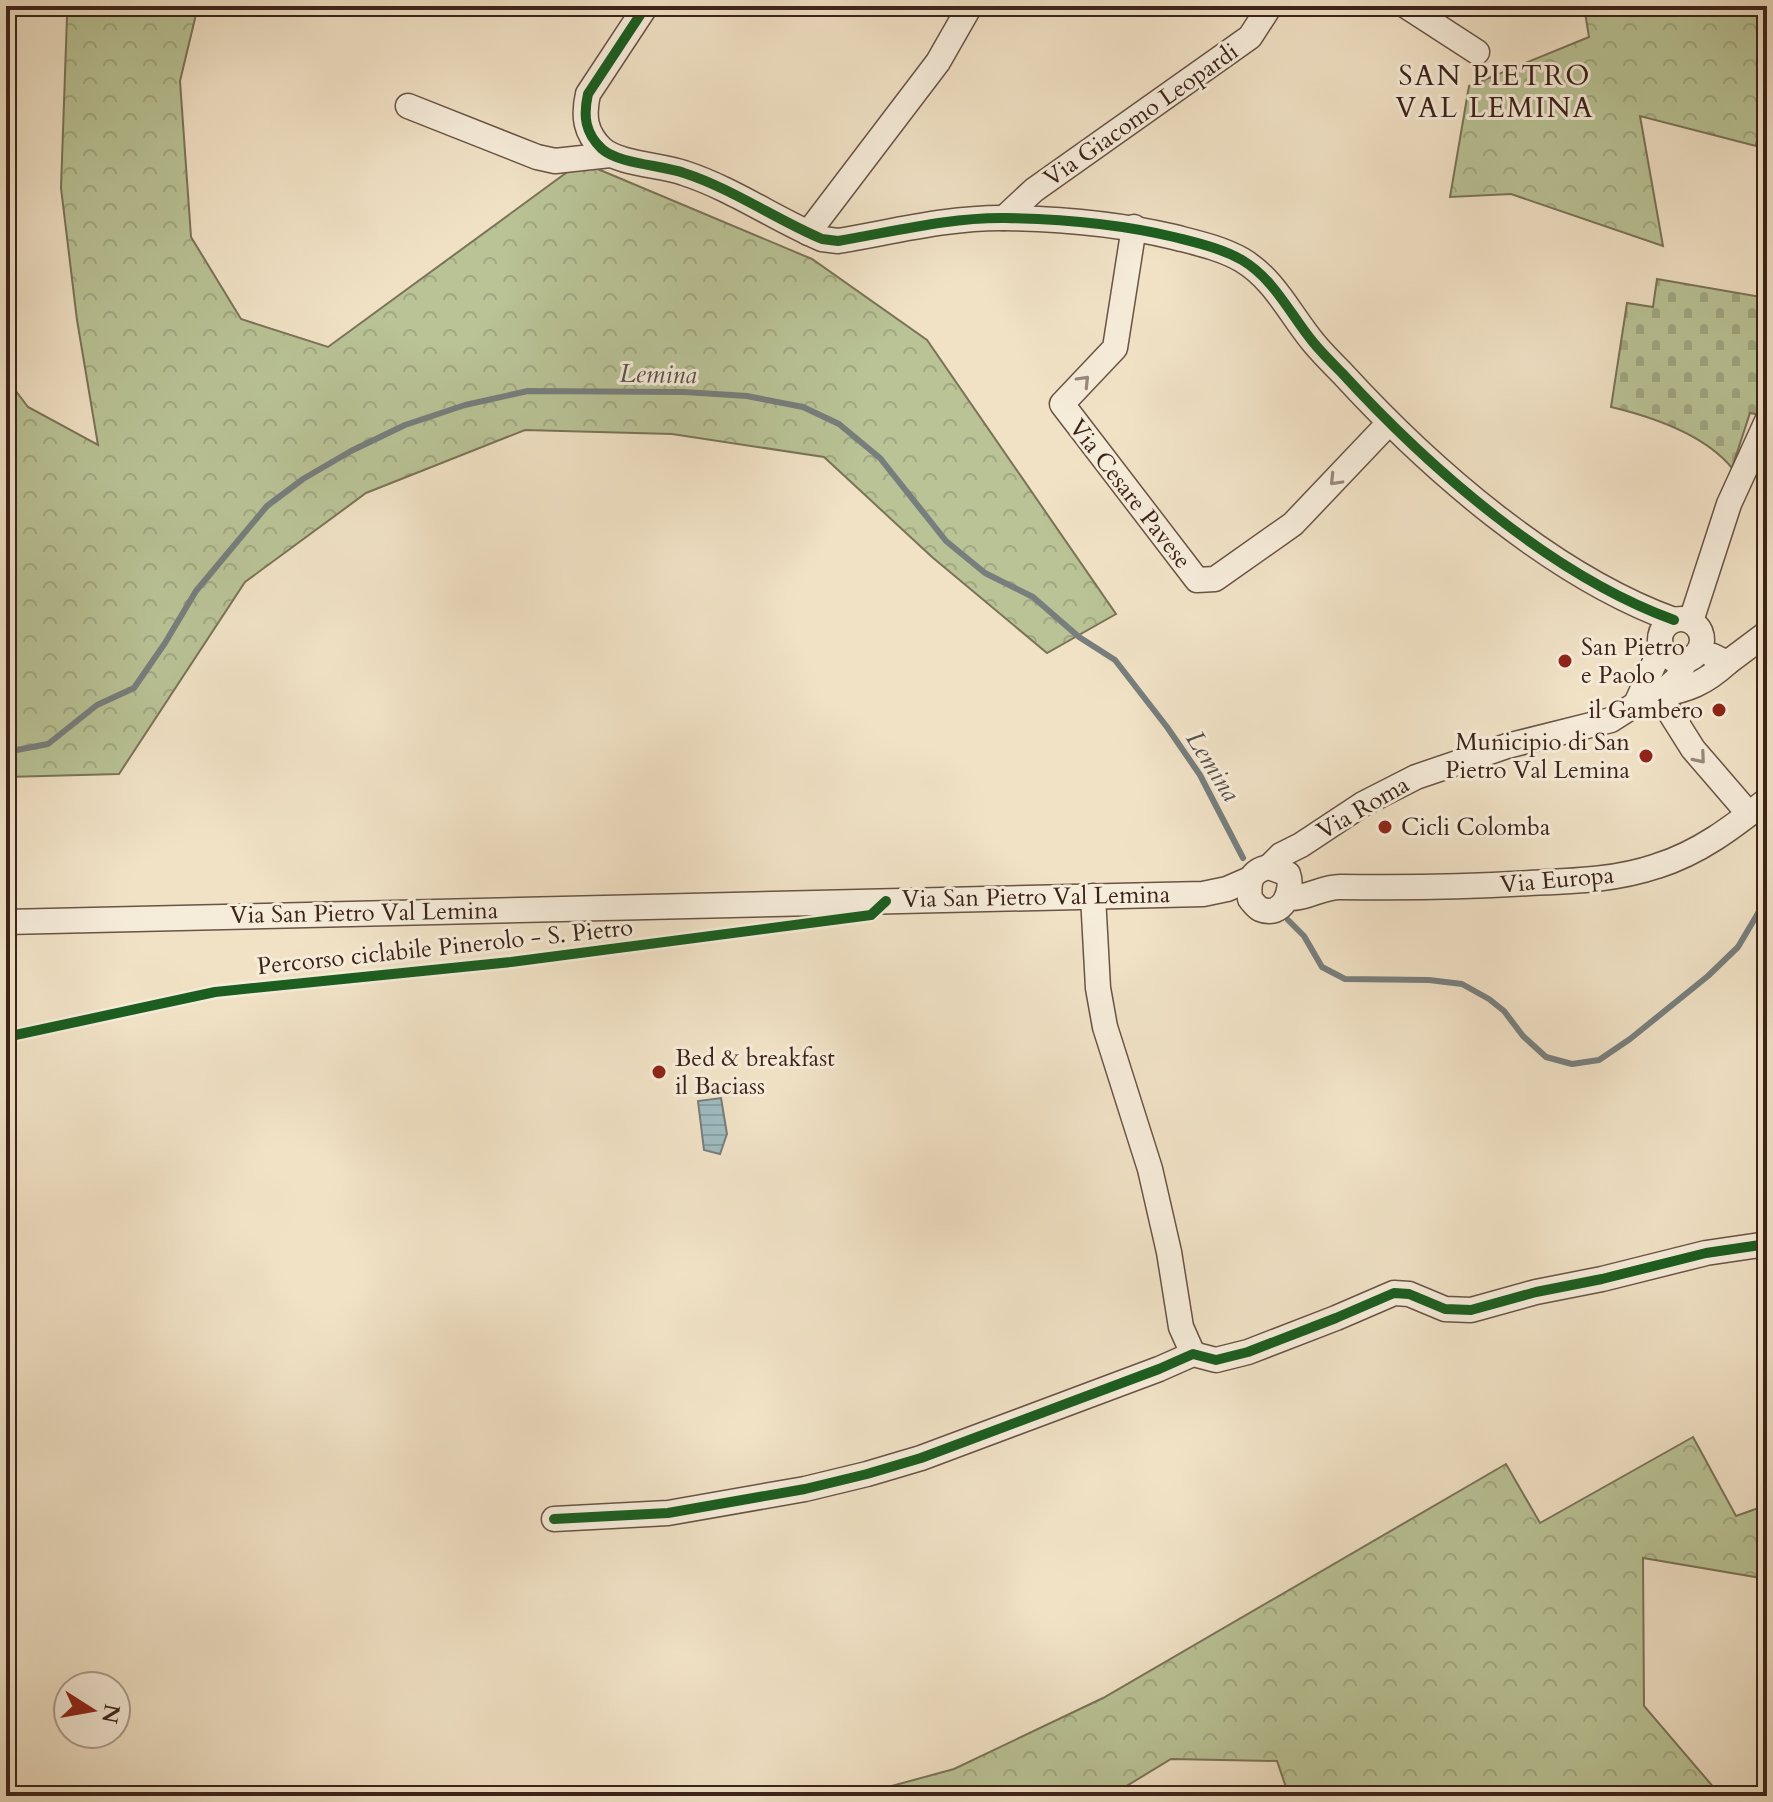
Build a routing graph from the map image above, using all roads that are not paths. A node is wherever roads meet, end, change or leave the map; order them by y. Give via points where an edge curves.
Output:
1 (646, 6) edge
2 (970, 6) edge
3 (1270, 6) edge
4 (1406, 6) edge
5 (1477, 52) dead end
6 (408, 106) dead end
7 (610, 155) junction
8 (1004, 218) junction
9 (1134, 227) junction
10 (808, 233) junction
11 (1767, 421) edge
12 (1388, 424) junction
13 (1756, 471) edge
14 (1671, 632) junction
15 (1767, 633) edge
16 (1692, 655) junction
17 (1734, 658) junction
18 (1648, 700) junction
19 (1758, 807) edge
20 (1273, 873) junction
21 (1328, 887) junction
22 (1203, 894) junction
23 (1093, 896) junction
24 (1287, 898) junction
25 (1258, 907) junction
26 (6, 922) edge
27 (1767, 1244) edge
28 (1193, 1354) junction
29 (554, 1519) dead end

1 - 7 street via 588,94 586,128
2 - 10 street via 938,62
3 - 8 street, Via Giacomo Leopardi via 1250,37 1034,190
4 - 5 street
6 - 7 street via 537,157 555,161
7 - 10 street via 699,177
8 - 9 street
8 - 10 street via 838,241
9 - 12 street via 1211,246 1242,260 1269,281 1313,342
12 -> 9 street, Via Cesare Pavese via 1293,524 1215,579 1197,580 1062,404 1115,348
11 - 13 street
12 - 14 street via 1481,505
13 - 14 street via 1729,504
14 - 16 street via 1672,660
14 - 16 street via 1700,630 1702,643
14 - 18 street
15 - 17 street
16 - 17 street
16 - 18 street via 1677,679
17 - 18 street via 1686,690
18 -> 19 street
18 - 20 street, Via Roma via 1611,720 1507,746 1416,777 1301,845 1298,855
19 - 21 street, Via Europa via 1691,852 1622,875 1471,887
20 - 21 street, Via Europa via 1318,880
20 - 22 street, Via San Pietro Val Lemina
20 - 24 street via 1291,883
20 - 25 street via 1250,899
21 - 24 street, Via Europa via 1301,899
22 - 23 street, Via San Pietro Val Lemina
22 - 25 street, Via San Pietro Val Lemina via 1226,905
23 - 26 street, Via San Pietro Val Lemina
23 - 28 street via 1095,962 1105,1027 1150,1169 1181,1327
24 - 25 street, Via Europa via 1271,911
27 - 28 street via 1706,1253 1471,1310 1445,1309 1394,1293 1248,1352 1216,1360
28 - 29 street via 867,1474 668,1513

